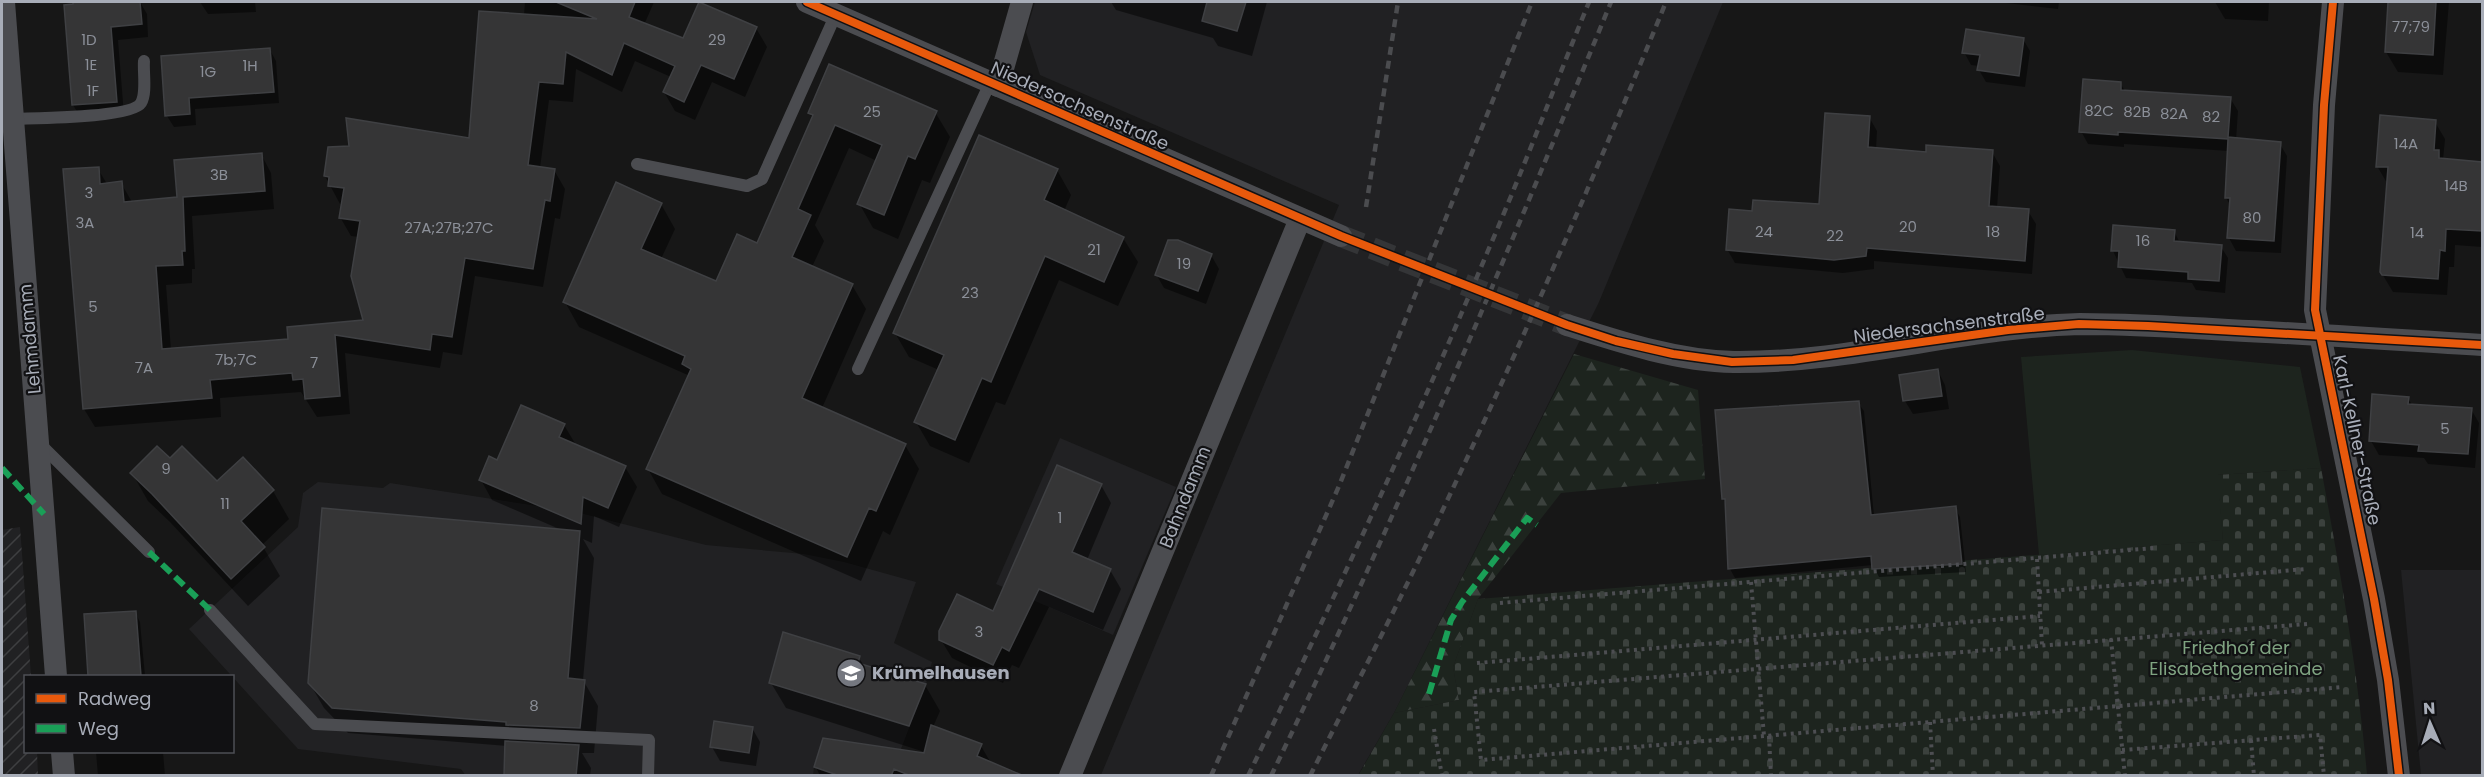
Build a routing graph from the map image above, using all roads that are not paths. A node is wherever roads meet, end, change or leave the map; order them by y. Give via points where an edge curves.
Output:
1 (3, 2) edge
2 (807, 2) edge
3 (1022, 2) edge
4 (2333, 2) edge
5 (836, 14) junction
6 (144, 61) dead end
7 (994, 84) junction
8 (13, 119) junction
9 (637, 164) dead end
10 (1300, 219) junction
11 (1341, 236) tunnel mouth
12 (1567, 325) tunnel mouth
13 (2320, 335) junction
14 (2482, 345) edge
15 (858, 369) dead end
16 (38, 442) junction
17 (149, 552) dead end
18 (210, 610) dead end
19 (57, 675) edge
20 (62, 753) edge
21 (64, 776) edge
22 (648, 776) edge
23 (1070, 776) edge
24 (2399, 776) edge

1 - 8 street, Lehmdamm
2 - 5 street, Niedersachsenstraße
3 - 7 street
4 - 13 street, Karl-Kellner-Straße via 2315,310
5 - 7 street, Niedersachsenstraße
5 - 9 lane via 762,179 747,186
6 - 8 lane via 140,106 116,113
7 - 10 street, Niedersachsenstraße
7 - 15 lane
8 - 16 street, Lehmdamm
10 - 11 street, Niedersachsenstraße
10 - 23 street, Bahndamm
12 - 13 street, Niedersachsenstraße via 1673,354 1732,362 1793,360 2079,324
13 - 14 street, Niedersachsenstraße
13 - 24 street, Karl-Kellner-Straße via 2374,599
16 - 17 lane
16 - 19 street, Lehmdamm
18 - 22 lane via 315,724 649,740
20 - 21 street

